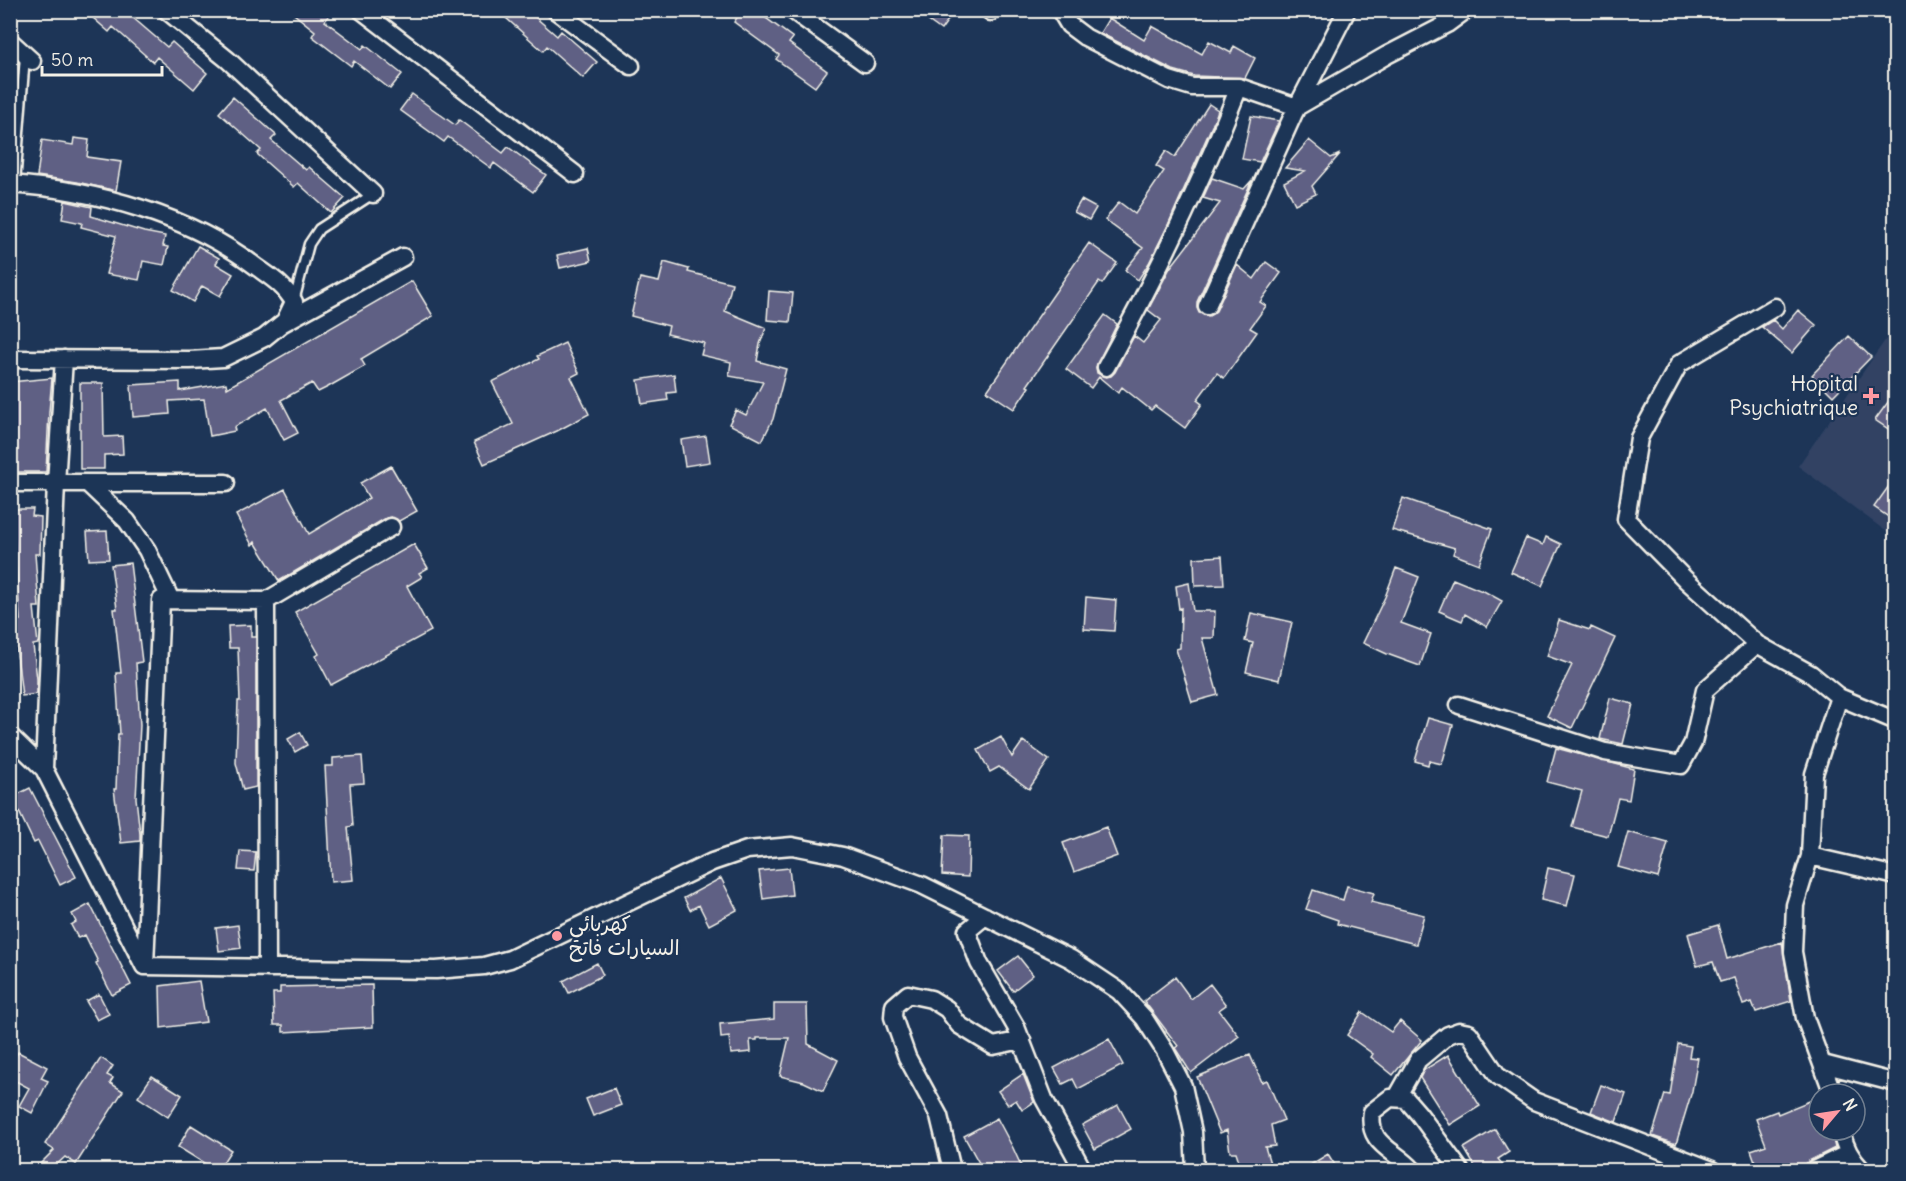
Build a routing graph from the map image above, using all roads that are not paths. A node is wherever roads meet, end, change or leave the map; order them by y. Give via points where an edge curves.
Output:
1 (166, 10) edge
2 (361, 10) edge
3 (555, 10) edge
4 (792, 10) edge
5 (1060, 10) edge
6 (1347, 10) edge
7 (1466, 10) edge
8 (10, 41) edge
9 (29, 58) joint
10 (865, 63) dead end
11 (631, 66) dead end
12 (1239, 87) junction
13 (1297, 107) junction
14 (575, 174) dead end
15 (13, 184) edge
16 (373, 194) joint
17 (403, 256) dead end
18 (294, 302) junction
19 (1207, 306) dead end
20 (1775, 307) dead end
21 (280, 325) junction
22 (10, 359) edge
23 (64, 359) junction
24 (1106, 367) dead end
25 (10, 483) edge
26 (56, 483) junction
27 (87, 483) junction
28 (226, 483) dead end
29 (391, 527) dead end
30 (171, 600) junction
31 (266, 601) junction
32 (1757, 644) junction
33 (1839, 697) junction
34 (1459, 705) dead end
35 (1896, 721) edge
36 (10, 736) edge
37 (44, 769) junction
38 (1810, 856) junction
39 (1896, 876) edge
40 (985, 916) junction
41 (144, 966) junction
42 (267, 968) junction
43 (1022, 1040) junction
44 (1823, 1064) junction
45 (1829, 1082) edge
46 (1896, 1083) edge
47 (1397, 1097) junction
48 (1843, 1142) edge
49 (1849, 1153) junction
50 (952, 1170) edge
51 (1083, 1170) edge
52 (1195, 1170) edge
53 (1413, 1170) edge
54 (1460, 1170) edge
55 (1712, 1170) edge
56 (1814, 1170) edge
57 (1862, 1170) edge

1 - 16 street via 228,60
2 - 14 street
3 - 11 street
4 - 10 street
5 - 12 street via 1069,25 1085,37 1169,80 1191,87
6 - 13 street
7 - 13 street
8 - 9 street
9 - 15 lane
12 - 13 street
12 - 24 street via 1186,212
13 - 19 street
15 - 18 street via 92,195 193,229 246,258 286,289
16 - 18 lane via 319,229 309,244
17 - 21 street
18 - 21 street
20 - 32 street via 1679,364 1639,438 1626,519
21 - 23 street via 264,338 223,358
22 - 23 street
23 - 26 street
25 - 26 street
26 - 27 street
26 - 37 street
27 - 28 street
27 - 30 street via 127,520 147,550
29 - 31 street
30 - 31 street
30 - 41 street via 161,600
31 - 42 street
32 - 33 street via 1811,674
32 - 34 street via 1705,690 1693,743 1681,765 1605,752
33 - 35 street
33 - 38 street via 1814,774
36 - 37 street
37 - 41 street
38 - 39 street
38 - 44 street via 1795,905 1793,952 1805,1018
40 - 42 street via 922,885 843,856 792,846 747,850 712,862 510,959 484,966 436,970
40 - 43 street via 967,931 979,963
40 - 52 street via 1071,959 1119,991 1144,1018 1183,1086 1193,1131
41 - 42 street
43 - 50 street via 993,1046 959,1025 947,1009 931,999 908,994 894,1006 893,1017 908,1057 939,1116
43 - 51 street via 1044,1099
44 - 45 street
44 - 46 street
47 - 53 street via 1384,1101 1372,1112 1371,1130
47 - 54 street via 1406,1099 1419,1114
47 - 55 street via 1418,1060 1449,1035 1469,1033 1498,1076 1534,1101
48 - 49 street
49 - 56 street
49 - 57 street

